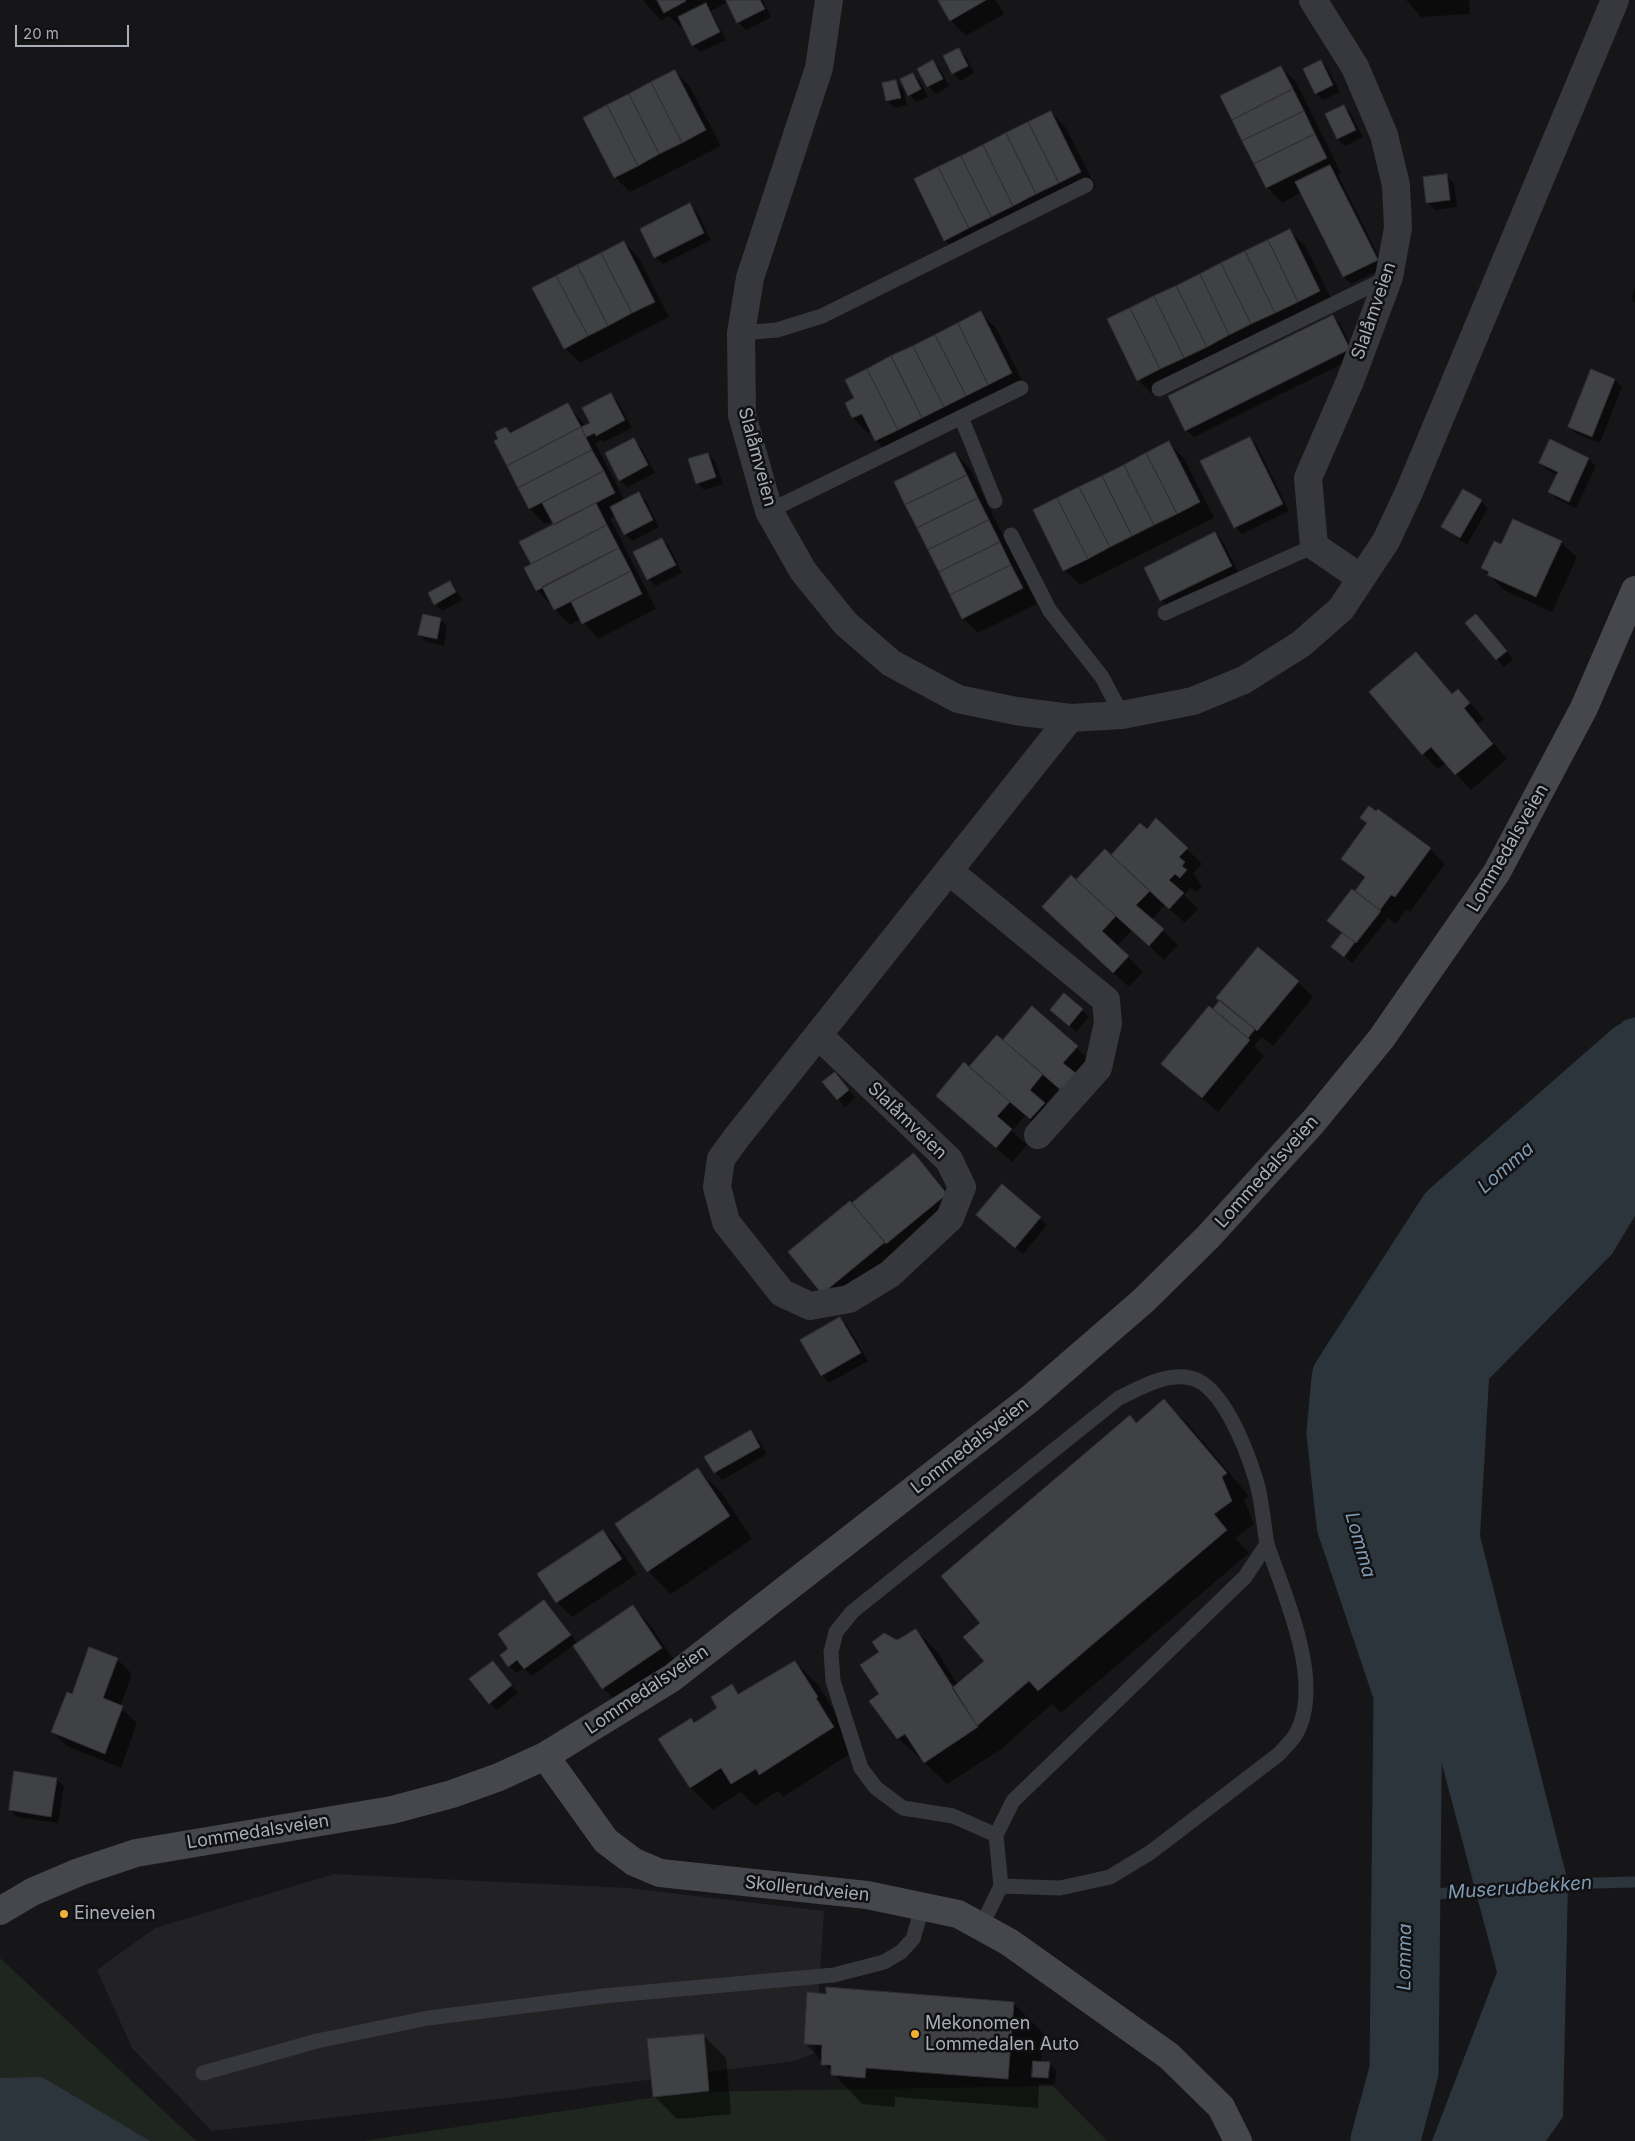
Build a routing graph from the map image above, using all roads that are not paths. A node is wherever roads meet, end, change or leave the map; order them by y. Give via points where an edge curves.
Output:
1 (829, 0) edge
2 (1313, 0) edge
3 (1616, 0) edge
4 (1086, 185) dead end
5 (1390, 277) junction
6 (742, 333) junction
7 (1021, 388) dead end
8 (1159, 389) dead end
9 (961, 418) junction
10 (995, 502) dead end
11 (770, 511) junction
12 (1011, 535) dead end
13 (1314, 546) junction
14 (1361, 578) junction
15 (1635, 590) edge
16 (1165, 613) dead end
17 (1122, 715) junction
18 (1070, 718) junction
19 (949, 871) junction
20 (818, 1035) junction
21 (1038, 1135) dead end
22 (1267, 1544) junction
23 (544, 1756) junction
24 (996, 1835) junction
25 (1000, 1886) junction
26 (923, 1905) junction
27 (0, 1911) edge
28 (982, 1925) junction
29 (203, 2073) dead end
30 (1238, 2141) edge

1 - 6 street, Slalåmveien via 819,68 750,278
2 - 5 street, Slalåmveien via 1355,67 1384,135 1396,185 1398,228
3 - 14 street, Slalåmveien via 1409,492 1386,541
4 - 6 lane via 822,316 777,330
5 - 8 lane
5 - 13 street, Slalåmveien via 1308,478
6 - 11 street, Slalåmveien via 742,415
7 - 9 lane
9 - 10 lane
9 - 11 lane
11 - 18 street, Slalåmveien via 803,571 846,624 891,663 958,699 1016,712
12 - 17 lane via 1050,611 1102,677
13 - 14 street
13 - 16 lane
14 - 17 street, Slalåmveien via 1341,609 1308,638 1244,680 1193,702
15 - 23 main road, Lommedalsveien via 1584,708 1497,872 1381,1039 1313,1122 1215,1230 1084,1354 864,1530 672,1678
17 - 18 street, Slalåmveien
18 - 19 street, Slalåmveien
19 - 20 street, Slalåmveien
19 - 21 street via 1106,1000 1108,1023 1098,1068
20 - 20 street, Slalåmveien via 721,1159 717,1187 726,1222 766,1276 782,1293 810,1306 849,1299 890,1274 950,1218 962,1187 949,1160
22 - 24 lane via 1245,1577 1012,1801
22 - 24 lane via 1256,1478 1229,1415 1211,1388 1191,1378 1172,1378 1152,1382 1119,1398 852,1612 836,1632 831,1652 833,1680 861,1768 876,1788 903,1808 953,1816
22 - 25 lane via 1298,1640 1307,1689 1304,1712 1296,1734 1279,1754 1151,1852 1110,1877 1060,1888
23 - 26 main road, Skollerudveien via 606,1841 634,1862 660,1872 867,1895
23 - 27 main road, Lommedalsveien via 500,1777 392,1810 136,1853 78,1872 32,1892
24 - 25 lane
25 - 28 lane
26 - 28 main road, Skollerudveien via 958,1914
26 - 29 lane via 913,1939 901,1952 884,1962 834,1975 604,1996 428,2018 318,2040
28 - 30 main road, Skollerudveien via 1169,2056 1221,2107

